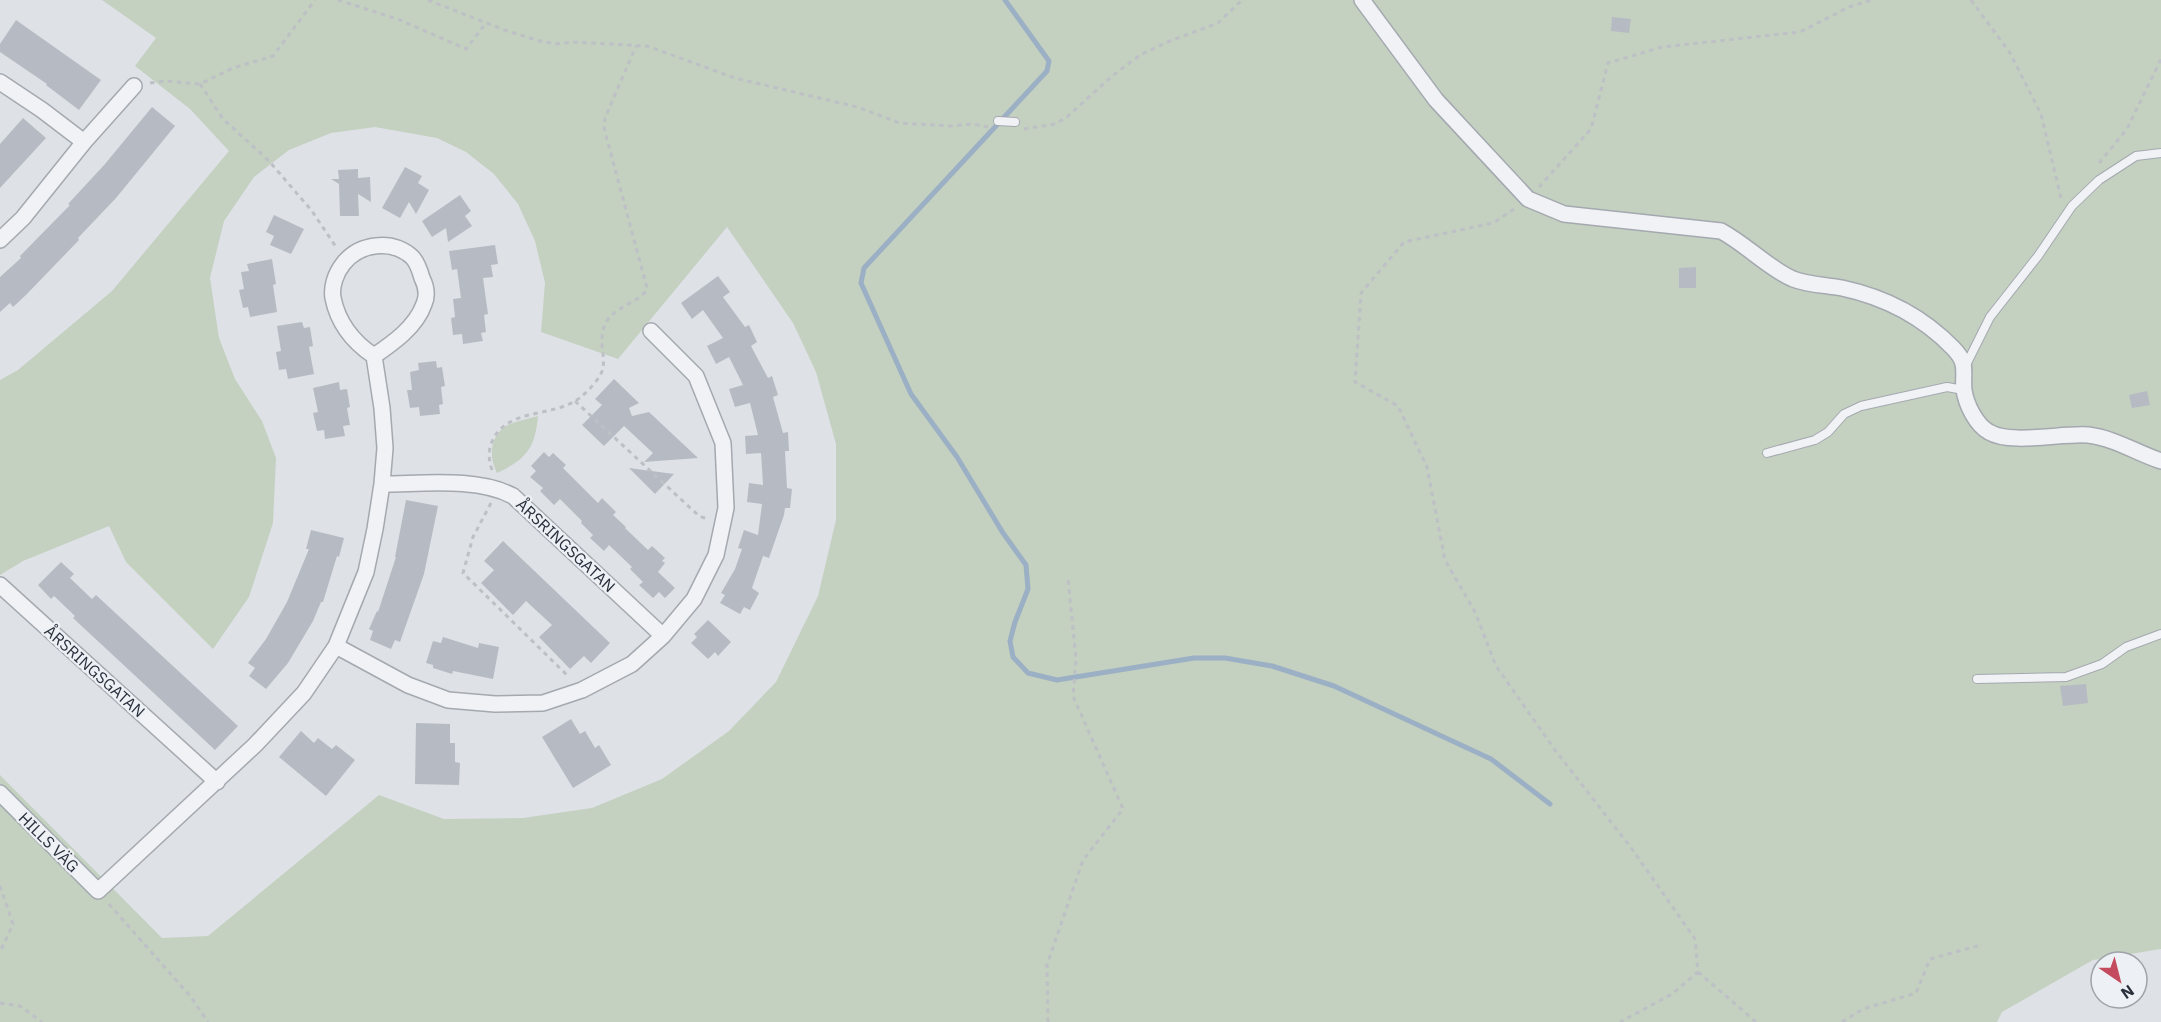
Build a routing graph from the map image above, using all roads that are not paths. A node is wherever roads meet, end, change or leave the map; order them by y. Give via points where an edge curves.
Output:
1 (1362, 0) edge
2 (0, 82) edge
3 (134, 86) road end
4 (996, 124) road end
5 (1015, 126) road end
6 (84, 142) junction
7 (2161, 153) edge
8 (0, 240) edge
9 (651, 331) dead end
10 (374, 356) junction
11 (1965, 367) junction
12 (1964, 390) junction
13 (1767, 453) dead end
14 (2161, 461) edge
15 (382, 484) junction
16 (0, 585) edge
17 (2161, 634) edge
18 (663, 636) junction
19 (336, 646) junction
20 (1977, 679) dead end
21 (217, 782) junction
22 (0, 794) edge

1 - 11 street via 1436,100 1528,199 1564,214 1721,231 1795,280 1869,295 1905,310 1955,349
2 - 6 street
3 - 6 street
4 - 5 lane
6 - 8 street via 23,218
7 - 11 lane via 2136,156 2099,180 2072,206 1990,317
9 - 18 street via 696,376 723,443 726,508 716,555 694,599
10 - 10 street via 357,344 335,308 332,291 345,261 361,248 382,244 413,258 427,290 425,304 413,324
10 - 15 street via 385,448
11 - 12 street
12 - 13 lane via 1947,387 1861,406 1844,414 1815,440
12 - 14 street via 1970,410 1990,433 2005,438 2090,435
15 - 18 street, ÅRSRINGSGATAN via 447,484 499,489 513,496
15 - 19 street via 366,572
16 - 21 street, ÅRSRINGSGATAN
17 - 20 lane via 2126,647 2102,664 2066,677
18 - 19 street via 632,664 582,690 543,703 447,700 408,685
19 - 21 street via 304,693
21 - 22 street, HILLS VÄG via 98,891

